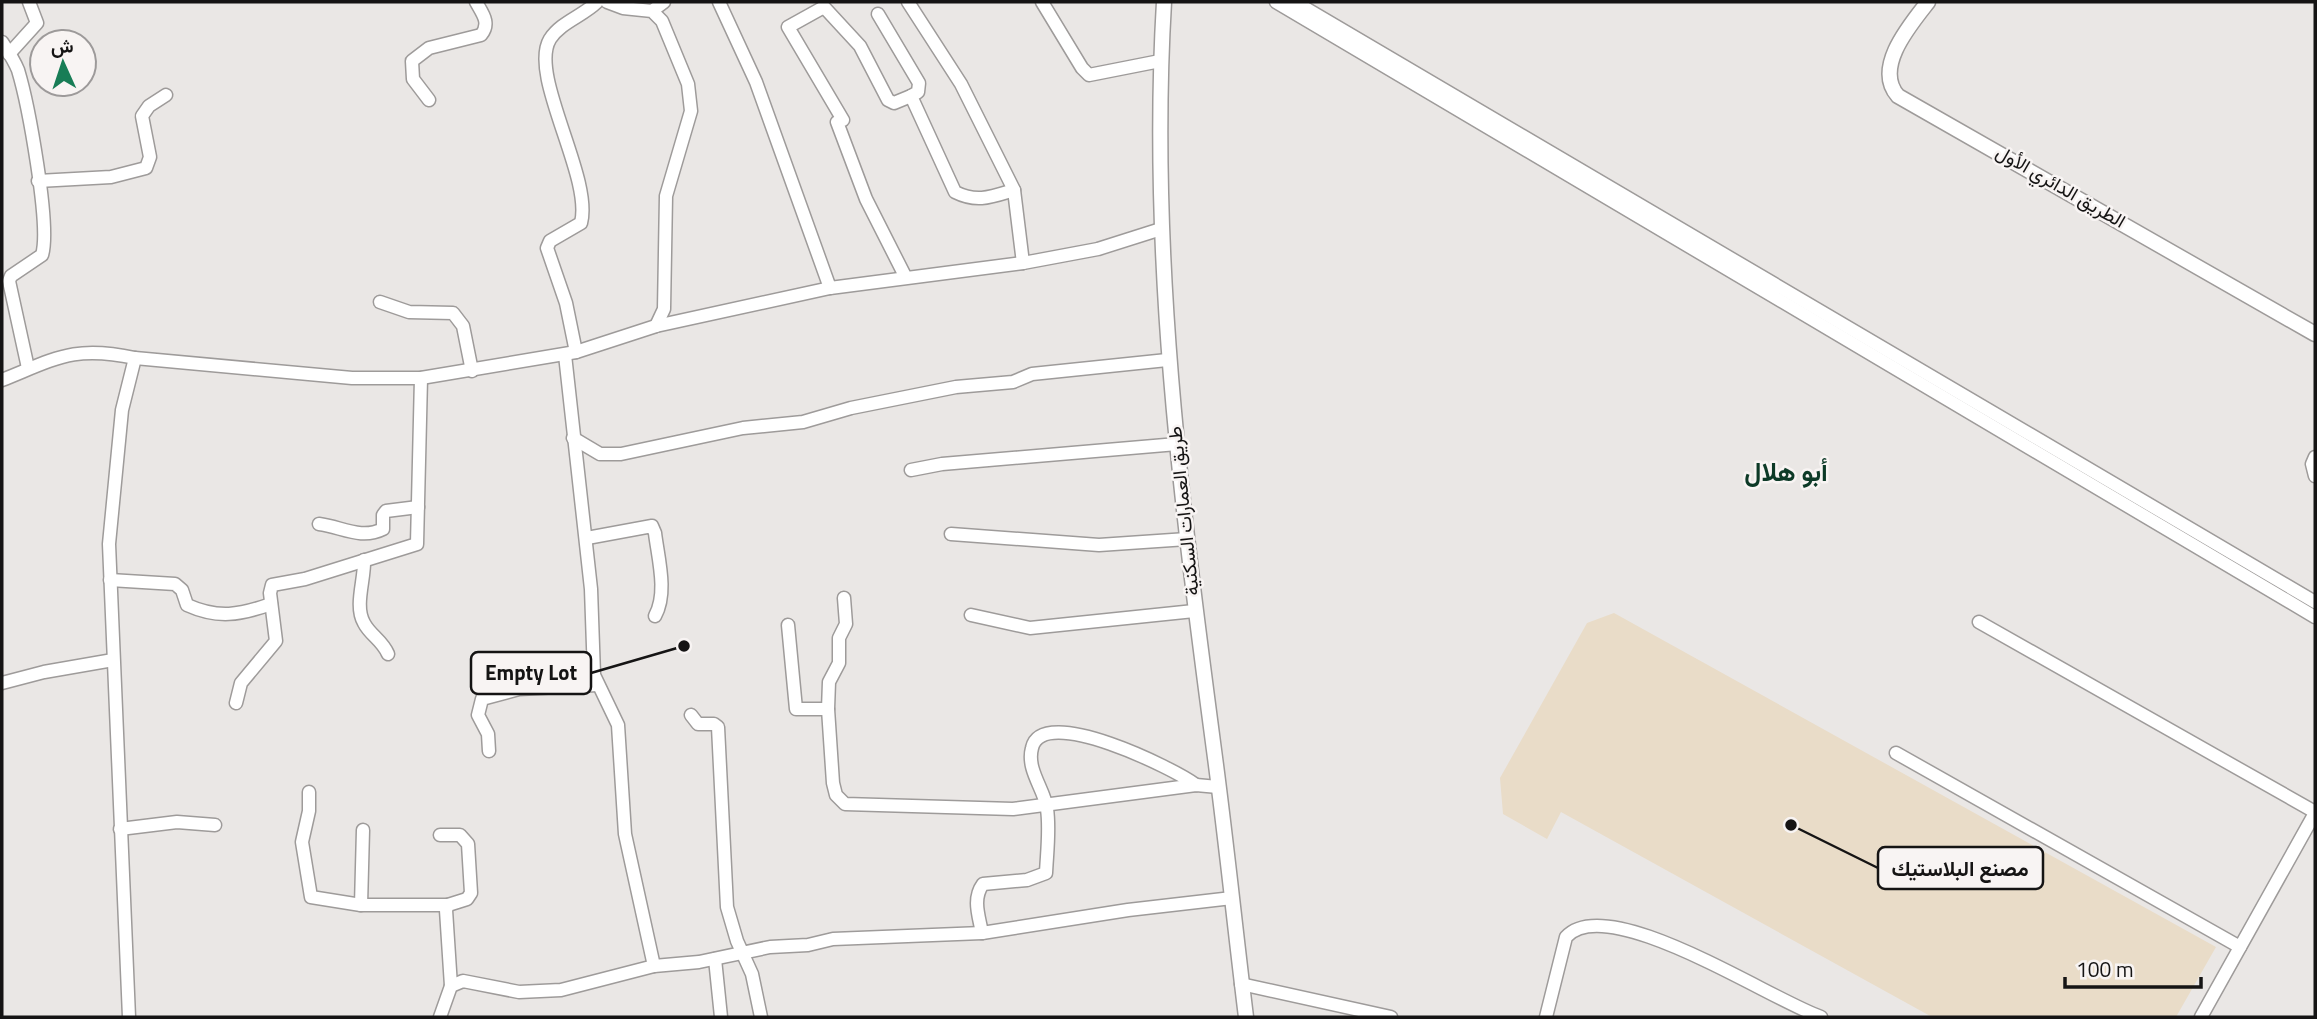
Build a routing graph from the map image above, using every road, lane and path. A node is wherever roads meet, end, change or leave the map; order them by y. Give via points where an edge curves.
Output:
1 (29, 2) edge
2 (476, 2) edge
3 (597, 2) edge
4 (607, 2) edge
5 (664, 2) edge
6 (719, 2) edge
7 (908, 2) edge
8 (1042, 2) edge
9 (1164, 2) edge
10 (1276, 2) edge
11 (1295, 2) edge
12 (1928, 2) edge
13 (652, 11) junction
14 (878, 14) dead end
15 (2, 42) edge
16 (9, 54) junction
17 (1160, 61) junction
18 (166, 94) dead end
19 (911, 96) junction
20 (429, 100) dead end
21 (38, 181) junction
22 (1014, 190) junction
23 (1161, 229) junction
24 (1023, 263) junction
25 (905, 276) junction
26 (830, 288) junction
27 (380, 302) dead end
28 (656, 326) junction
29 (2315, 334) edge
30 (571, 354) junction
31 (135, 358) junction
32 (1167, 360) junction
33 (28, 368) junction
34 (472, 371) junction
35 (421, 378) junction
36 (2, 380) edge
37 (573, 438) junction
38 (1177, 444) junction
39 (2315, 457) edge
40 (911, 470) dead end
41 (2315, 476) edge
42 (418, 507) junction
43 (319, 524) dead end
44 (951, 534) dead end
45 (587, 538) junction
46 (1187, 539) junction
47 (364, 560) junction
48 (110, 580) junction
49 (844, 598) dead end
50 (2315, 603) edge
51 (271, 604) junction
52 (1194, 611) junction
53 (971, 615) dead end
54 (655, 616) dead end
55 (2315, 617) edge
56 (1979, 622) dead end
57 (788, 625) dead end
58 (388, 654) dead end
59 (113, 660) junction
60 (2, 684) edge
61 (597, 685) junction
62 (236, 703) dead end
63 (828, 709) junction
64 (691, 715) dead end
65 (489, 751) dead end
66 (1896, 752) dead end
67 (1196, 785) junction
68 (1218, 787) junction
69 (309, 792) dead end
70 (1048, 806) junction
71 (2315, 812) edge
72 (215, 825) dead end
73 (120, 829) junction
74 (363, 830) dead end
75 (440, 835) dead end
76 (1232, 898) junction
77 (361, 905) junction
78 (448, 905) junction
79 (982, 933) junction
80 (2240, 947) junction
81 (745, 953) junction
82 (715, 959) junction
83 (654, 966) junction
84 (1241, 984) junction
85 (451, 986) junction
86 (129, 1017) edge
87 (440, 1017) edge
88 (721, 1017) edge
89 (761, 1017) edge
90 (1246, 1017) edge
91 (1391, 1017) edge
92 (1546, 1017) edge
93 (1821, 1017) edge
94 (2201, 1017) edge

1 - 16 street via 37,23
2 - 20 street via 486,22 481,35 429,48 412,61 413,79
3 - 30 street via 557,32 547,51 550,85 581,188 581,223 547,247 566,303
4 - 13 street
5 - 13 street
6 - 26 street via 757,82
7 - 22 street via 961,85
8 - 17 street via 1089,75
9 - 17 main road, طريق العمارات السكنية
10 - 55 street
11 - 50 street
12 - 29 main road, الطريق الدائري الأول via 1890,64 1889,83 1898,96
13 - 28 street via 671,39 688,84 691,111 666,196 664,309
14 - 19 street via 919,83 918,92
15 - 16 street
16 - 21 street via 23,90
17 - 23 main road, طريق العمارات السكنية
18 - 21 street via 142,116 150,157 146,168 111,177
19 - 22 street via 955,192 985,200
19 - 25 street via 894,103 888,100 860,46 824,7 788,27 843,120 837,122 856,175
21 - 33 street via 45,246 37,260 9,282
22 - 24 street
23 - 24 street
23 - 32 main road, طريق العمارات السكنية
24 - 25 street
25 - 26 street
26 - 28 street
27 - 34 street via 409,312 453,313 463,326
28 - 30 street
30 - 34 street
30 - 37 street
31 - 33 street via 87,351
31 - 35 street via 352,378
31 - 48 street via 117,443
32 - 37 street via 956,387 803,422 743,428 621,454 594,452
32 - 38 main road, طريق العمارات السكنية
33 - 36 street
34 - 35 street
35 - 42 street
37 - 45 street
38 - 40 street
38 - 46 main road, طريق العمارات السكنية
39 - 41 street
42 - 43 street via 386,511 379,531 355,534
42 - 47 street via 417,544
44 - 46 street via 1100,545
45 - 54 street via 652,526 662,593
45 - 61 street
46 - 52 main road, طريق العمارات السكنية
47 - 51 street via 305,579 275,583 270,589
47 - 58 street via 360,612
48 - 51 street via 175,584 187,605 222,616
48 - 59 street
49 - 63 street via 846,624 839,642 839,663 829,682
51 - 62 street via 276,641 244,679
52 - 53 street via 1030,628
52 - 68 main road, طريق العمارات السكنية
56 - 71 street
57 - 63 street via 796,709
59 - 60 street via 44,671
59 - 73 street
61 - 65 street via 519,689 482,699 478,715 488,733
61 - 83 street via 618,725 625,834
63 - 70 street via 833,783 845,804
64 - 81 street via 695,723 714,724 718,729 727,907
66 - 80 street
67 - 68 street
67 - 70 street
67 - 70 street via 1170,769 1089,736 1055,732 1040,737 1032,748 1037,784
68 - 76 main road, طريق العمارات السكنية
69 - 77 street via 302,842 310,895
70 - 79 street via 1046,873 1027,880 983,884 976,904
71 - 80 street
72 - 73 street via 177,822
73 - 86 street
74 - 77 street
75 - 78 street via 460,835 468,844 471,893
76 - 79 street
76 - 84 main road, طريق العمارات السكنية
77 - 78 street
78 - 85 street
79 - 81 street via 833,939
80 - 94 street
81 - 82 street
81 - 89 street
82 - 83 street
82 - 88 street
83 - 85 street via 561,990 519,992 463,981
84 - 90 main road, طريق العمارات السكنية
84 - 91 street
85 - 87 street
92 - 93 street via 1566,937 1580,927 1602,924 1658,939

